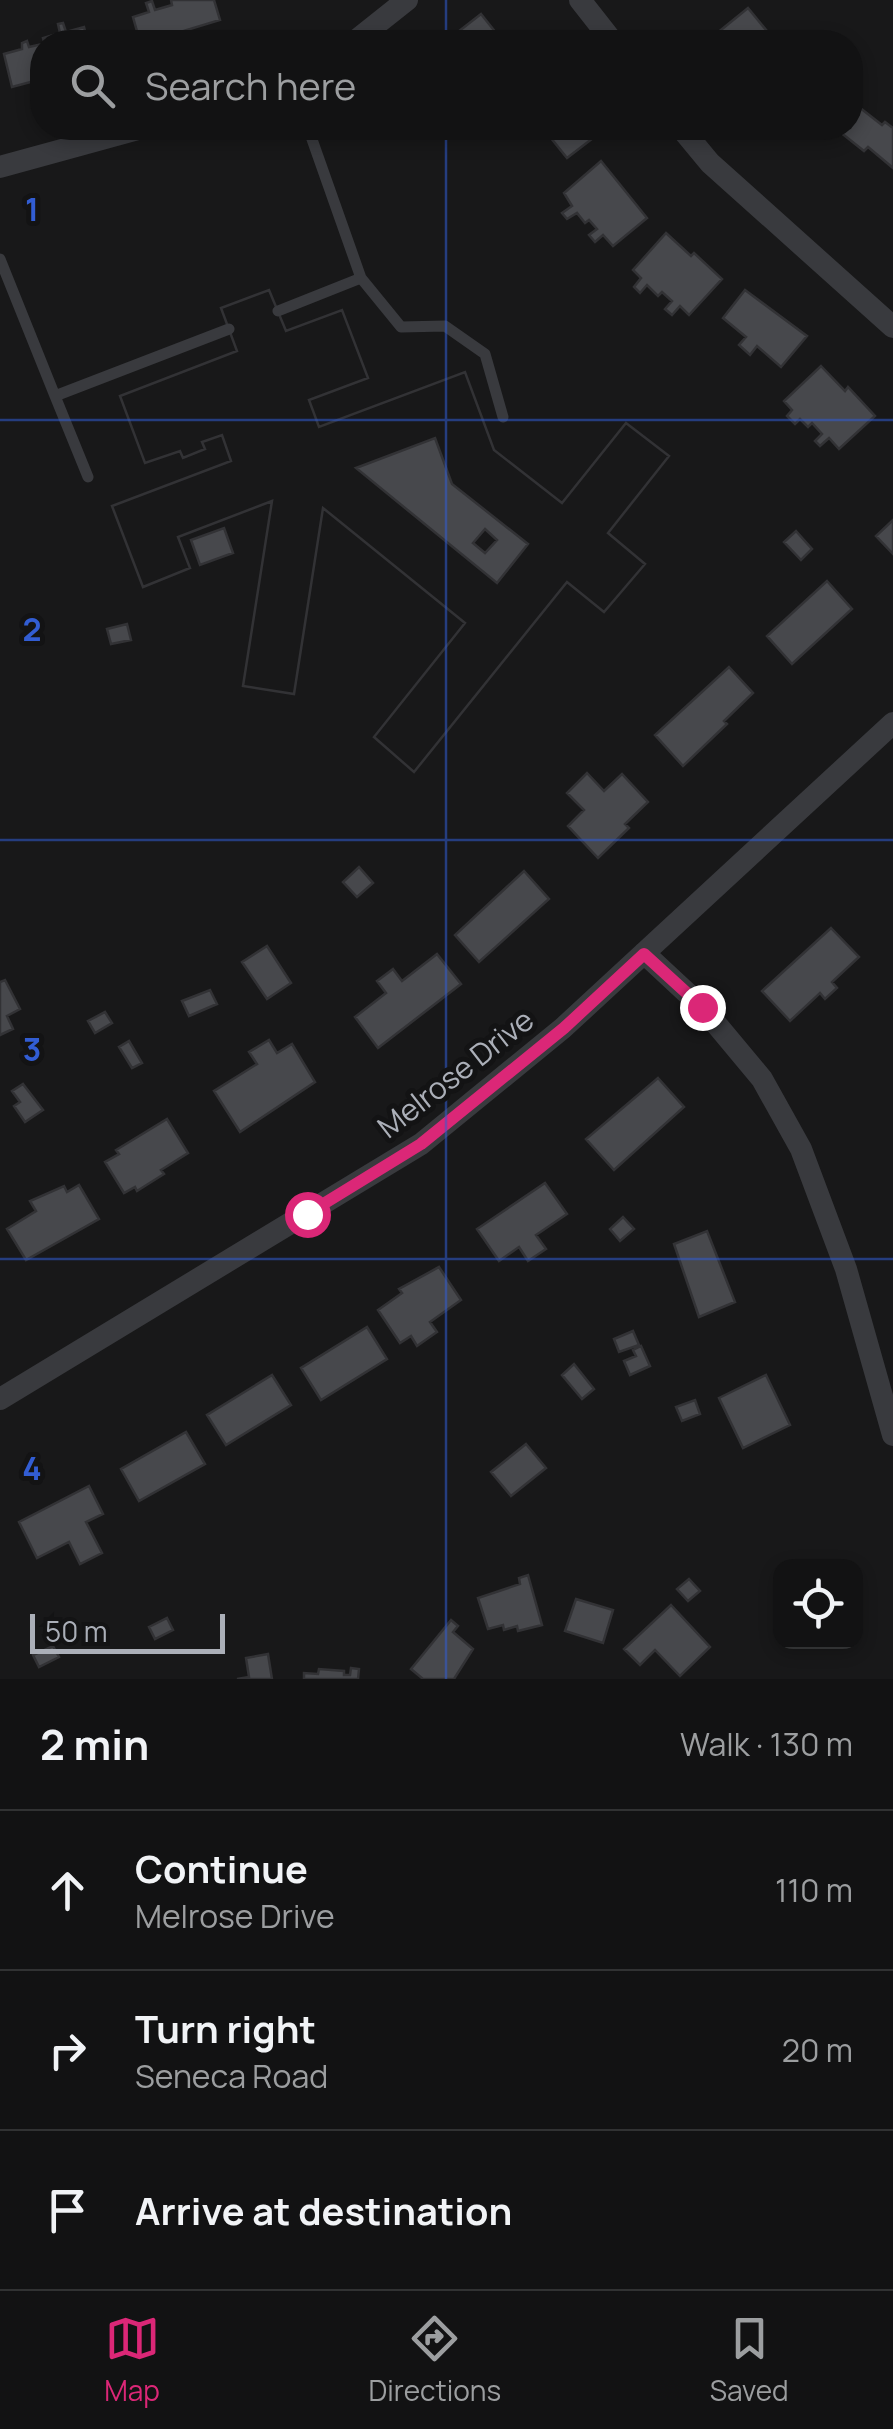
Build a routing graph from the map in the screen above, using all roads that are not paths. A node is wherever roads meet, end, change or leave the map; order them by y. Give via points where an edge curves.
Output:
1 (407, 0) edge
2 (580, 0) edge
3 (369, 30) edge
4 (604, 30) edge
5 (98, 140) edge
6 (312, 140) edge
7 (691, 140) edge
8 (0, 167) edge
9 (0, 259) edge
10 (361, 278) junction
11 (278, 311) dead end
12 (893, 328) edge
13 (229, 329) dead end
14 (54, 396) junction
15 (503, 417) dead end
16 (88, 477) dead end
17 (893, 723) edge
18 (644, 954) junction
19 (0, 1399) edge
20 (893, 1435) edge

1 - 3 street
2 - 4 street
5 - 8 street
6 - 10 lane
7 - 12 street
9 - 14 lane
10 - 11 lane
10 - 15 lane via 401,326 445,326 485,354
13 - 14 lane
14 - 16 lane
17 - 18 street, Melrose Drive
18 - 19 street, Melrose Drive via 421,1144
18 - 20 street via 702,1007 762,1079 801,1150 846,1269

